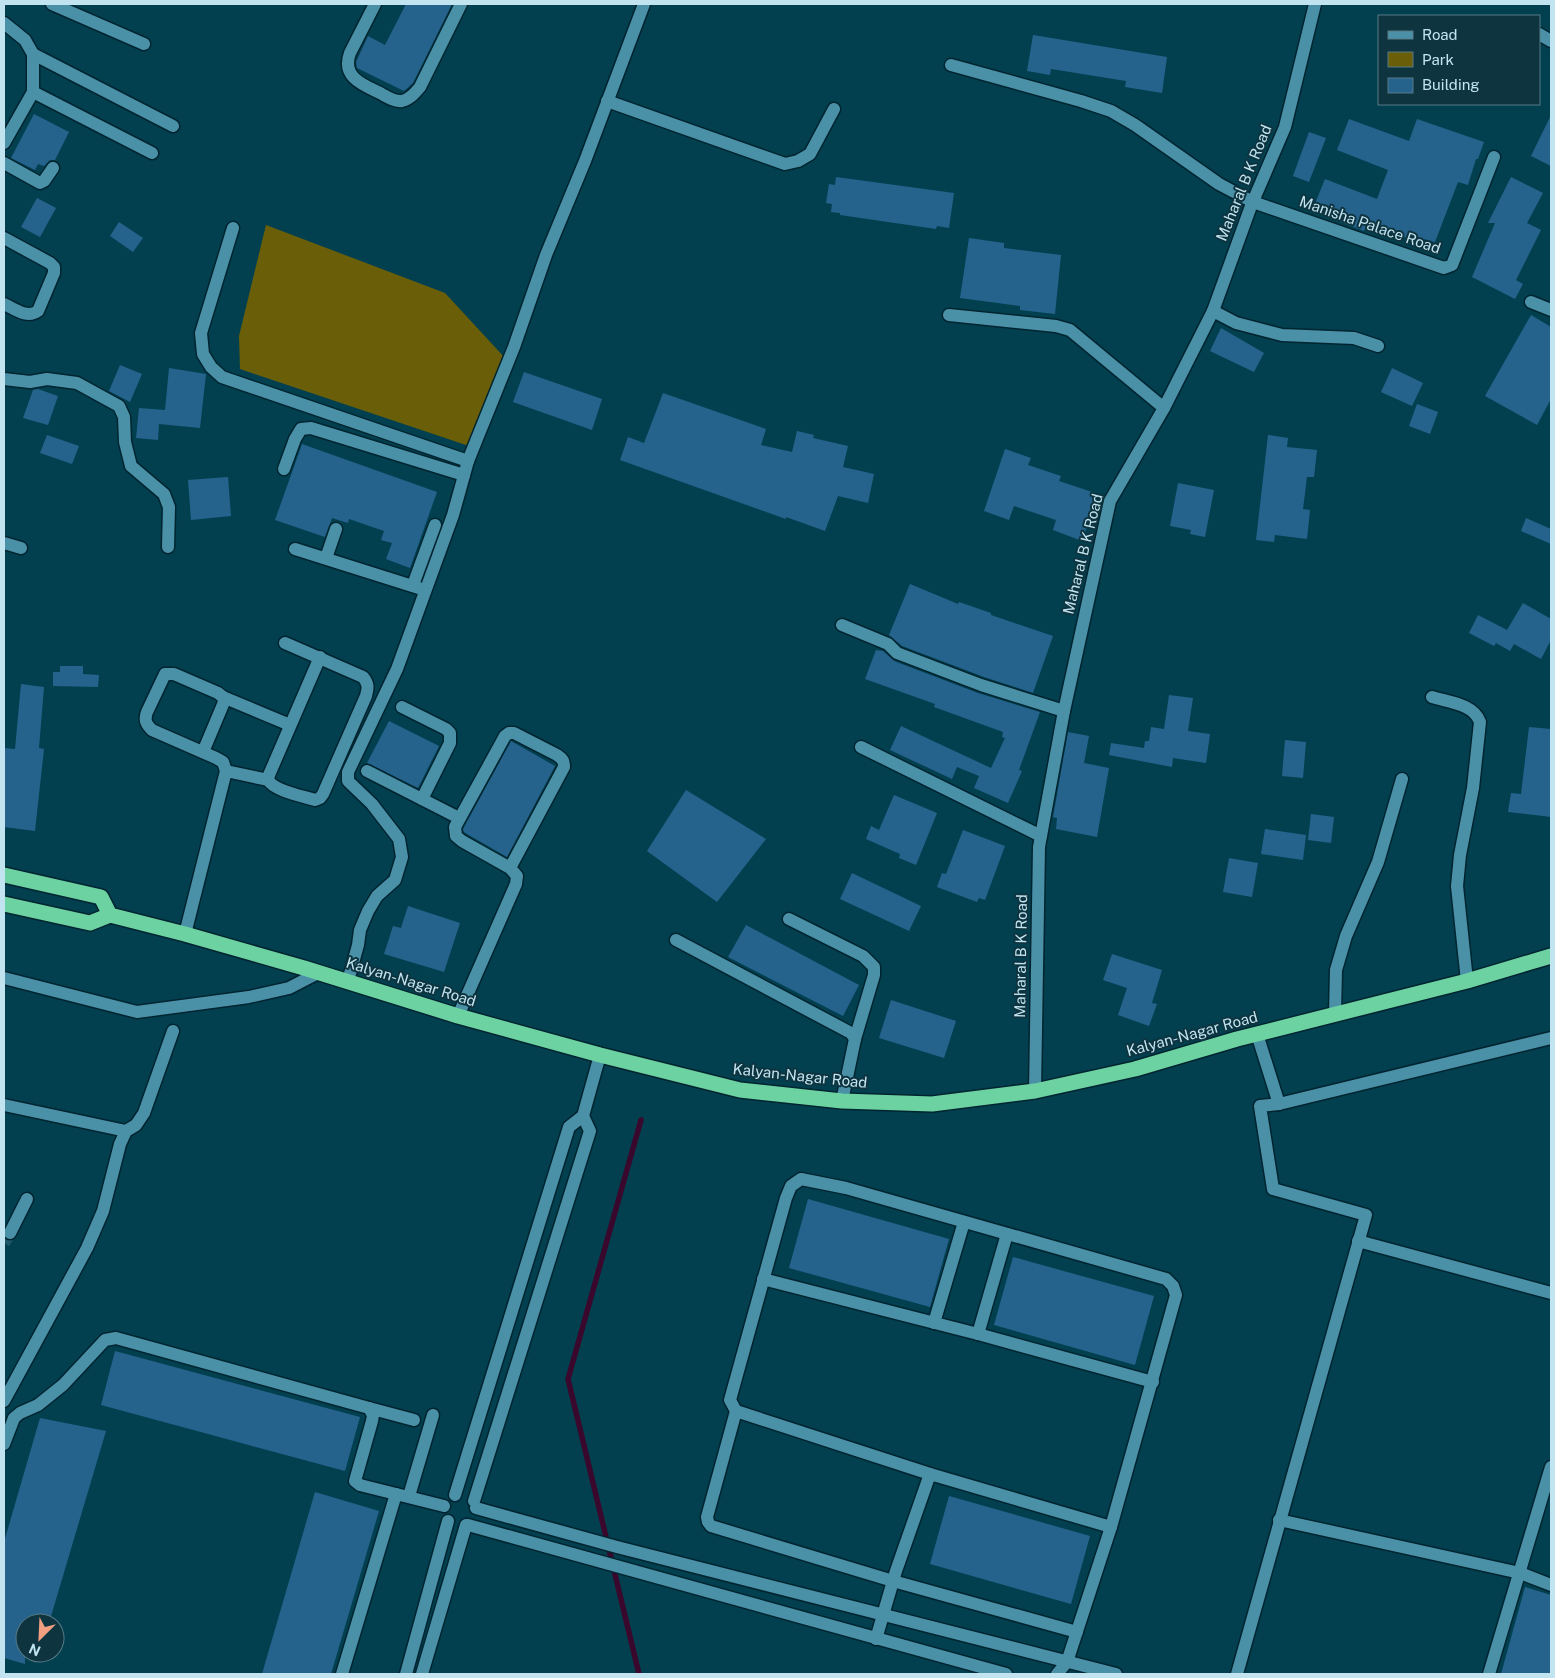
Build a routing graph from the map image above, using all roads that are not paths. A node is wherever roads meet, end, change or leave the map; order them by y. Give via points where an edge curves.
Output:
1 (52, 4) edge
2 (375, 4) edge
3 (461, 4) edge
4 (644, 4) edge
5 (1315, 4) edge
6 (4, 24) edge
7 (1540, 35) edge
8 (1551, 41) edge
9 (144, 44) dead end
10 (33, 54) junction
11 (951, 65) dead end
12 (33, 92) junction
13 (607, 101) junction
14 (834, 109) dead end
15 (173, 126) dead end
16 (4, 142) edge
17 (152, 153) dead end
18 (1494, 158) dead end
19 (4, 163) edge
20 (53, 168) dead end
21 (1252, 202) junction
22 (233, 228) dead end
23 (4, 238) edge
24 (1531, 302) dead end
25 (4, 304) edge
26 (1551, 310) edge
27 (1213, 311) junction
28 (949, 314) dead end
29 (1378, 346) dead end
30 (4, 379) edge
31 (1164, 408) junction
32 (468, 461) junction
33 (284, 469) dead end
34 (464, 475) junction
35 (435, 525) dead end
36 (336, 529) dead end
37 (4, 543) edge
38 (168, 547) dead end
39 (21, 548) dead end
40 (295, 549) dead end
41 (326, 558) junction
42 (413, 585) junction
43 (425, 590) junction
44 (842, 625) dead end
45 (285, 643) dead end
46 (320, 658) junction
47 (223, 697) junction
48 (1432, 697) dead end
49 (402, 707) dead end
50 (1064, 711) junction
51 (290, 725) junction
52 (861, 747) dead end
53 (203, 752) junction
54 (226, 771) junction
55 (367, 771) dead end
56 (1402, 778) dead end
57 (268, 780) junction
58 (422, 799) junction
59 (459, 818) junction
60 (1041, 836) junction
61 (510, 868) junction
62 (4, 875) edge
63 (4, 904) edge
64 (110, 916) junction
65 (789, 919) dead end
66 (185, 934) junction
67 (676, 940) dead end
68 (1551, 956) edge
69 (320, 972) junction
70 (4, 978) edge
71 (348, 981) junction
72 (1467, 981) junction
73 (1335, 1014) junction
74 (458, 1016) junction
75 (173, 1030) dead end
76 (1257, 1034) junction
77 (1551, 1038) edge
78 (855, 1039) junction
79 (600, 1055) junction
80 (1034, 1090) junction
81 (842, 1101) junction
82 (1279, 1104) junction
83 (4, 1105) edge
84 (583, 1116) junction
85 (126, 1131) junction
86 (27, 1199) dead end
87 (964, 1222) junction
88 (10, 1233) tunnel mouth
89 (1007, 1234) junction
90 (1358, 1241) junction
91 (763, 1279) junction
92 (1551, 1293) edge
93 (934, 1323) junction
94 (978, 1334) junction
95 (1153, 1382) junction
96 (4, 1401) edge
97 (369, 1408) junction
98 (736, 1411) junction
99 (433, 1415) dead end
100 (414, 1420) dead end
101 (4, 1444) edge
102 (1551, 1467) edge
103 (930, 1474) junction
104 (396, 1494) junction
105 (454, 1495) junction
106 (409, 1496) junction
107 (475, 1504) junction
108 (444, 1506) junction
109 (1280, 1520) junction
110 (448, 1521) junction
111 (467, 1525) junction
112 (1111, 1527) junction
113 (1520, 1573) junction
114 (892, 1581) junction
115 (1551, 1584) edge
116 (883, 1615) junction
117 (1078, 1632) junction
118 (876, 1639) junction
119 (1069, 1668) edge
120 (342, 1674) edge
121 (406, 1674) edge
122 (422, 1674) edge
123 (1006, 1674) edge
124 (1057, 1674) edge
125 (1116, 1674) edge
126 (1237, 1674) edge
127 (1489, 1674) edge

1 - 9 street
2 - 3 street via 350,53 348,67 359,83 396,100 404,100 413,96 420,87
4 - 13 street
5 - 21 street, Maharal B K Road via 1285,127
6 - 10 street via 25,40
7 - 8 street
10 - 12 street
10 - 15 street
11 - 21 street via 1111,111 1219,184
12 - 16 street
12 - 17 street
13 - 14 street via 785,164 810,154
13 - 32 street
18 - 21 street, Manisha Palace Road via 1449,268
19 - 20 street via 40,183
21 - 27 street, Maharal B K Road
22 - 32 street via 201,333 203,354 211,367 222,377
23 - 25 street via 54,267 38,311 28,315
24 - 26 street
27 - 29 street via 1236,323 1282,335 1354,338
27 - 31 street, Maharal B K Road
28 - 31 street via 1070,330
30 - 38 street via 77,383 119,406 124,417 125,442 131,466 164,494 169,507
31 - 50 street, Maharal B K Road via 1110,501
32 - 34 street
33 - 34 street via 301,429 311,428
34 - 43 street
35 - 42 street
36 - 41 street
37 - 39 street
40 - 41 street
41 - 42 street
42 - 43 street
43 - 71 street via 397,669 348,772 348,782 372,804 399,839 402,857 395,880 378,896 360,930
44 - 50 street via 888,644 897,653 981,685
45 - 46 street
46 - 51 street
46 - 57 street via 363,677 368,687 366,696 320,798 315,800 277,788
47 - 51 street
47 - 53 street via 224,702
47 - 53 street via 169,673 161,679 146,712 147,724 152,730
48 - 72 street via 1471,709 1480,722 1474,788 1457,886
49 - 58 street via 450,733 450,743
50 - 60 street, Maharal B K Road
51 - 57 street
52 - 60 street
53 - 54 street via 223,762
54 - 57 street
54 - 66 street
55 - 58 street
56 - 73 street via 1378,862 1346,936 1336,970
58 - 59 street
59 - 61 street via 456,836
59 - 61 street via 509,733 563,759 564,767
60 - 80 street, Maharal B K Road
61 - 74 street via 517,876 516,884
62 - 64 highway via 100,897
63 - 64 highway via 90,924
64 - 66 highway, Kalyan-Nagar Road
65 - 78 street via 863,956 874,967
66 - 69 highway, Kalyan-Nagar Road
67 - 78 street via 846,1031
68 - 72 highway, Kalyan-Nagar Road
69 - 70 street via 289,988 249,997 137,1012
69 - 71 highway, Kalyan-Nagar Road
71 - 74 highway, Kalyan-Nagar Road
72 - 73 highway, Kalyan-Nagar Road
73 - 76 highway, Kalyan-Nagar Road
74 - 79 highway, Kalyan-Nagar Road
75 - 85 street via 144,1112 136,1125
76 - 80 highway, Kalyan-Nagar Road via 1136,1069
76 - 82 street
77 - 82 street
78 - 81 street
79 - 81 highway, Kalyan-Nagar Road via 740,1090
79 - 84 street
80 - 81 highway, Kalyan-Nagar Road via 932,1104
82 - 90 street via 1260,1106 1273,1189 1366,1215
83 - 85 street
84 - 105 street via 569,1127
84 - 107 street via 590,1131
85 - 96 street via 103,1211 88,1248
86 - 88 street
87 - 89 street
87 - 91 street via 846,1188 801,1179 791,1186 786,1198
87 - 93 street
89 - 94 street
89 - 95 street via 1166,1279 1173,1286 1176,1295
90 - 92 street
90 - 109 street
91 - 93 street
91 - 98 street via 730,1400
93 - 94 street
94 - 95 street
95 - 112 street
97 - 100 street
97 - 101 street via 116,1338 105,1340 63,1385 38,1405 14,1418
97 - 104 street via 372,1421 355,1481
98 - 103 street
98 - 114 street via 707,1517 711,1526
99 - 106 street
102 - 113 street
103 - 112 street
103 - 114 street
104 - 106 street
104 - 120 street
105 - 107 street via 465,1495
105 - 108 street
106 - 108 street
107 - 111 street via 475,1517
107 - 116 street via 617,1547
108 - 110 street
109 - 113 street
109 - 126 street
110 - 111 street via 458,1526
110 - 121 street
111 - 118 street
111 - 122 street
112 - 117 street
113 - 115 street
113 - 127 street
114 - 116 street
114 - 117 street
116 - 118 street
116 - 119 street
117 - 119 street
118 - 123 street
119 - 124 street
119 - 125 street

